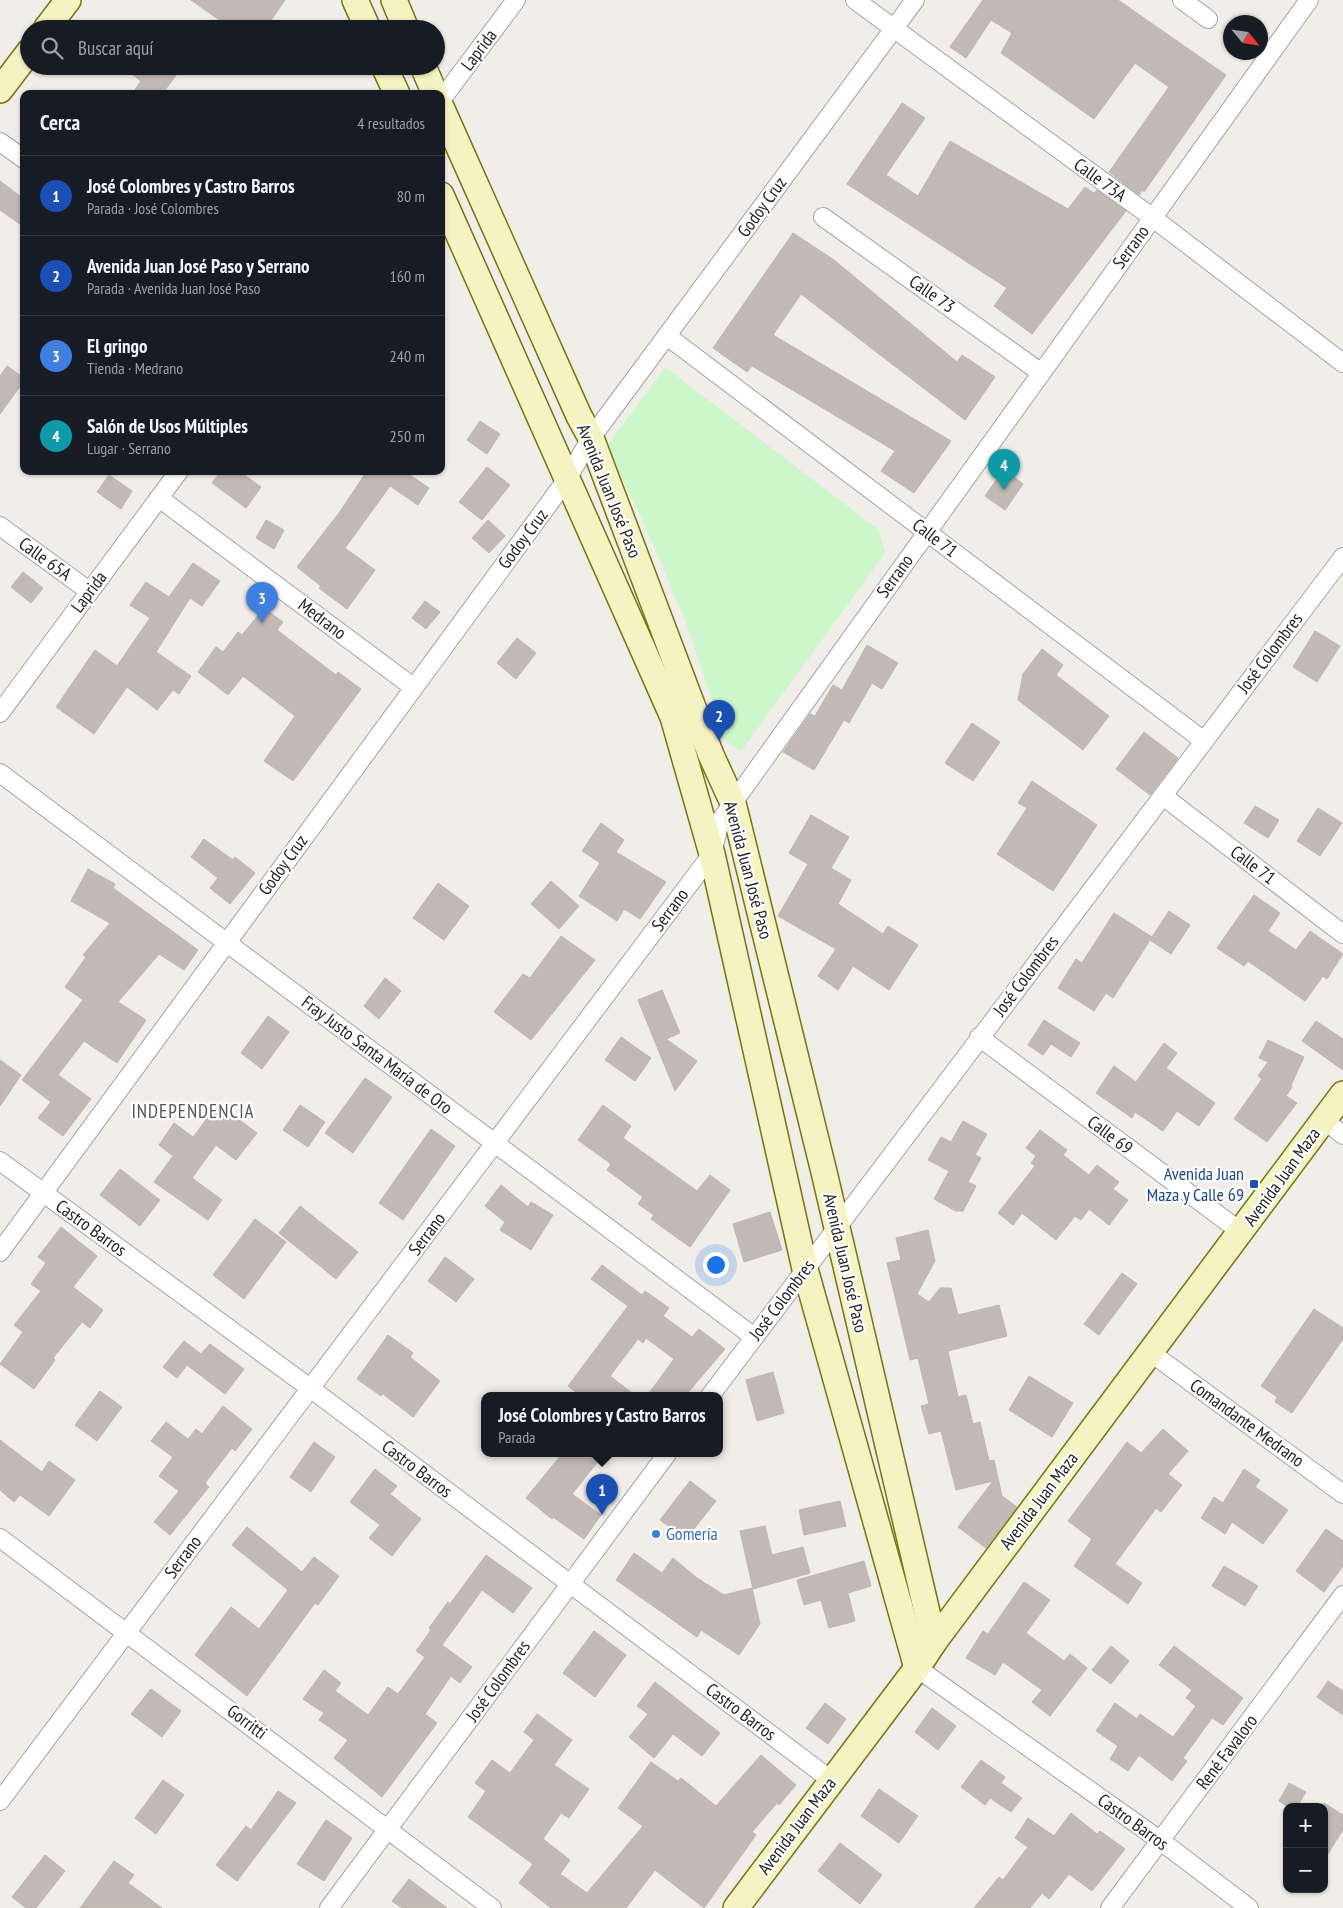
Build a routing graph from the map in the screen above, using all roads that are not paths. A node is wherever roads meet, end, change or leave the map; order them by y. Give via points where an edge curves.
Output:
1 (68, 0) edge
2 (355, 0) edge
3 (394, 0) edge
4 (516, 0) edge
5 (855, 0) edge
6 (915, 0) edge
7 (1182, 0) edge
8 (1310, 0) edge
9 (53, 20) edge
10 (364, 20) edge
11 (402, 20) edge
12 (1208, 20) dead end
13 (892, 29) junction
14 (20, 62) edge
15 (388, 75) edge
16 (427, 75) edge
17 (3, 81) edge
18 (394, 90) edge
19 (434, 90) edge
20 (445, 95) edge
21 (445, 116) edge
22 (0, 142) edge
23 (20, 156) edge
24 (445, 204) edge
25 (823, 217) dead end
26 (1153, 218) junction
27 (666, 336) junction
28 (1343, 363) edge
29 (1040, 372) junction
30 (591, 438) junction
31 (175, 475) edge
32 (567, 479) junction
33 (159, 498) junction
34 (0, 526) edge
35 (927, 532) junction
36 (1343, 557) edge
37 (90, 591) junction
38 (413, 687) junction
39 (0, 713) edge
40 (1204, 741) junction
41 (0, 773) edge
42 (1162, 796) junction
43 (733, 803) junction
44 (712, 854) junction
45 (1343, 934) edge
46 (227, 942) junction
47 (979, 1037) junction
48 (1343, 1094) edge
49 (1333, 1128) edge
50 (495, 1143) junction
51 (0, 1161) edge
52 (42, 1193) junction
53 (836, 1227) junction
54 (1241, 1232) junction
55 (0, 1252) edge
56 (805, 1269) junction
57 (754, 1336) junction
58 (1150, 1352) junction
59 (310, 1388) junction
60 (713, 1392) edge
61 (665, 1457) edge
62 (1343, 1494) edge
63 (0, 1538) edge
64 (569, 1585) junction
65 (1343, 1596) edge
66 (127, 1632) junction
67 (934, 1642) junction
68 (917, 1668) junction
69 (831, 1780) junction
70 (0, 1801) edge
71 (389, 1830) junction
72 (1161, 1841) junction
73 (330, 1908) edge
74 (492, 1908) edge
75 (736, 1908) edge
76 (1110, 1908) edge
77 (1249, 1908) edge

1 - 9 main road
2 - 10 main road
3 - 11 main road
4 - 20 street, Laprida
5 - 13 street, Calle 73A
6 - 13 street, Godoy Cruz
7 - 12 street
8 - 26 street, Serrano
13 - 26 street, Calle 73A
13 - 27 street, Godoy Cruz
14 - 17 main road
15 - 18 main road
16 - 19 main road
21 - 30 main road, Avenida Juan José Paso
22 - 23 street
24 - 32 main road, Avenida Juan José Paso
25 - 29 street, Calle 73
26 - 28 street, Calle 73A
26 - 29 street, Serrano
27 - 30 street, Godoy Cruz
27 - 35 street, Calle 71
29 - 35 street, Serrano
30 - 32 street, Godoy Cruz
30 - 43 main road, Avenida Juan José Paso via 697,720
31 - 33 street, Laprida
32 - 38 street, Godoy Cruz
32 - 44 main road, Avenida Juan José Paso via 673,717
33 - 37 street, Laprida
33 - 38 street, Medrano
34 - 37 street, Calle 65A
35 - 40 street, Calle 71
35 - 43 street, Serrano
36 - 40 street, José Colombres
37 - 39 street, Laprida
38 - 46 street, Godoy Cruz
40 - 42 street, José Colombres
41 - 46 street, Fray Justo Santa María de Oro
42 - 45 street, Calle 71
42 - 47 street, José Colombres
43 - 44 street, Serrano via 720,821
43 - 53 main road, Avenida Juan José Paso
44 - 50 street, Serrano
44 - 56 main road, Avenida Juan José Paso
46 - 50 street, Fray Justo Santa María de Oro
46 - 52 street, Godoy Cruz
47 - 53 street, José Colombres
47 - 54 street, Calle 69
48 - 49 main road, Avenida Juan Maza
49 - 54 main road, Avenida Juan Maza
50 - 57 street, Fray Justo Santa María de Oro
50 - 59 street, Serrano
51 - 52 street, Castro Barros
52 - 55 street, Godoy Cruz
52 - 59 street, Castro Barros
53 - 56 street, José Colombres
53 - 67 main road, Avenida Juan José Paso
54 - 58 main road, Avenida Juan Maza
56 - 57 street, José Colombres
56 - 68 main road, Avenida Juan José Paso
57 - 60 street, José Colombres
58 - 62 street, Comandante Medrano
58 - 67 main road, Avenida Juan Maza
59 - 64 street, Castro Barros
59 - 66 street, Serrano
61 - 64 street, José Colombres
63 - 66 street, Gorritti
64 - 69 street, Castro Barros
64 - 71 street, José Colombres
65 - 72 street, René Favaloro
66 - 70 street, Serrano
66 - 71 street, Gorritti
67 - 68 main road, Avenida Juan Maza
68 - 69 main road, Avenida Juan Maza
68 - 72 street, Castro Barros
69 - 75 main road, Avenida Juan Maza
71 - 73 street, José Colombres
71 - 74 street, Gorritti
72 - 76 street, René Favaloro
72 - 77 street, Castro Barros

